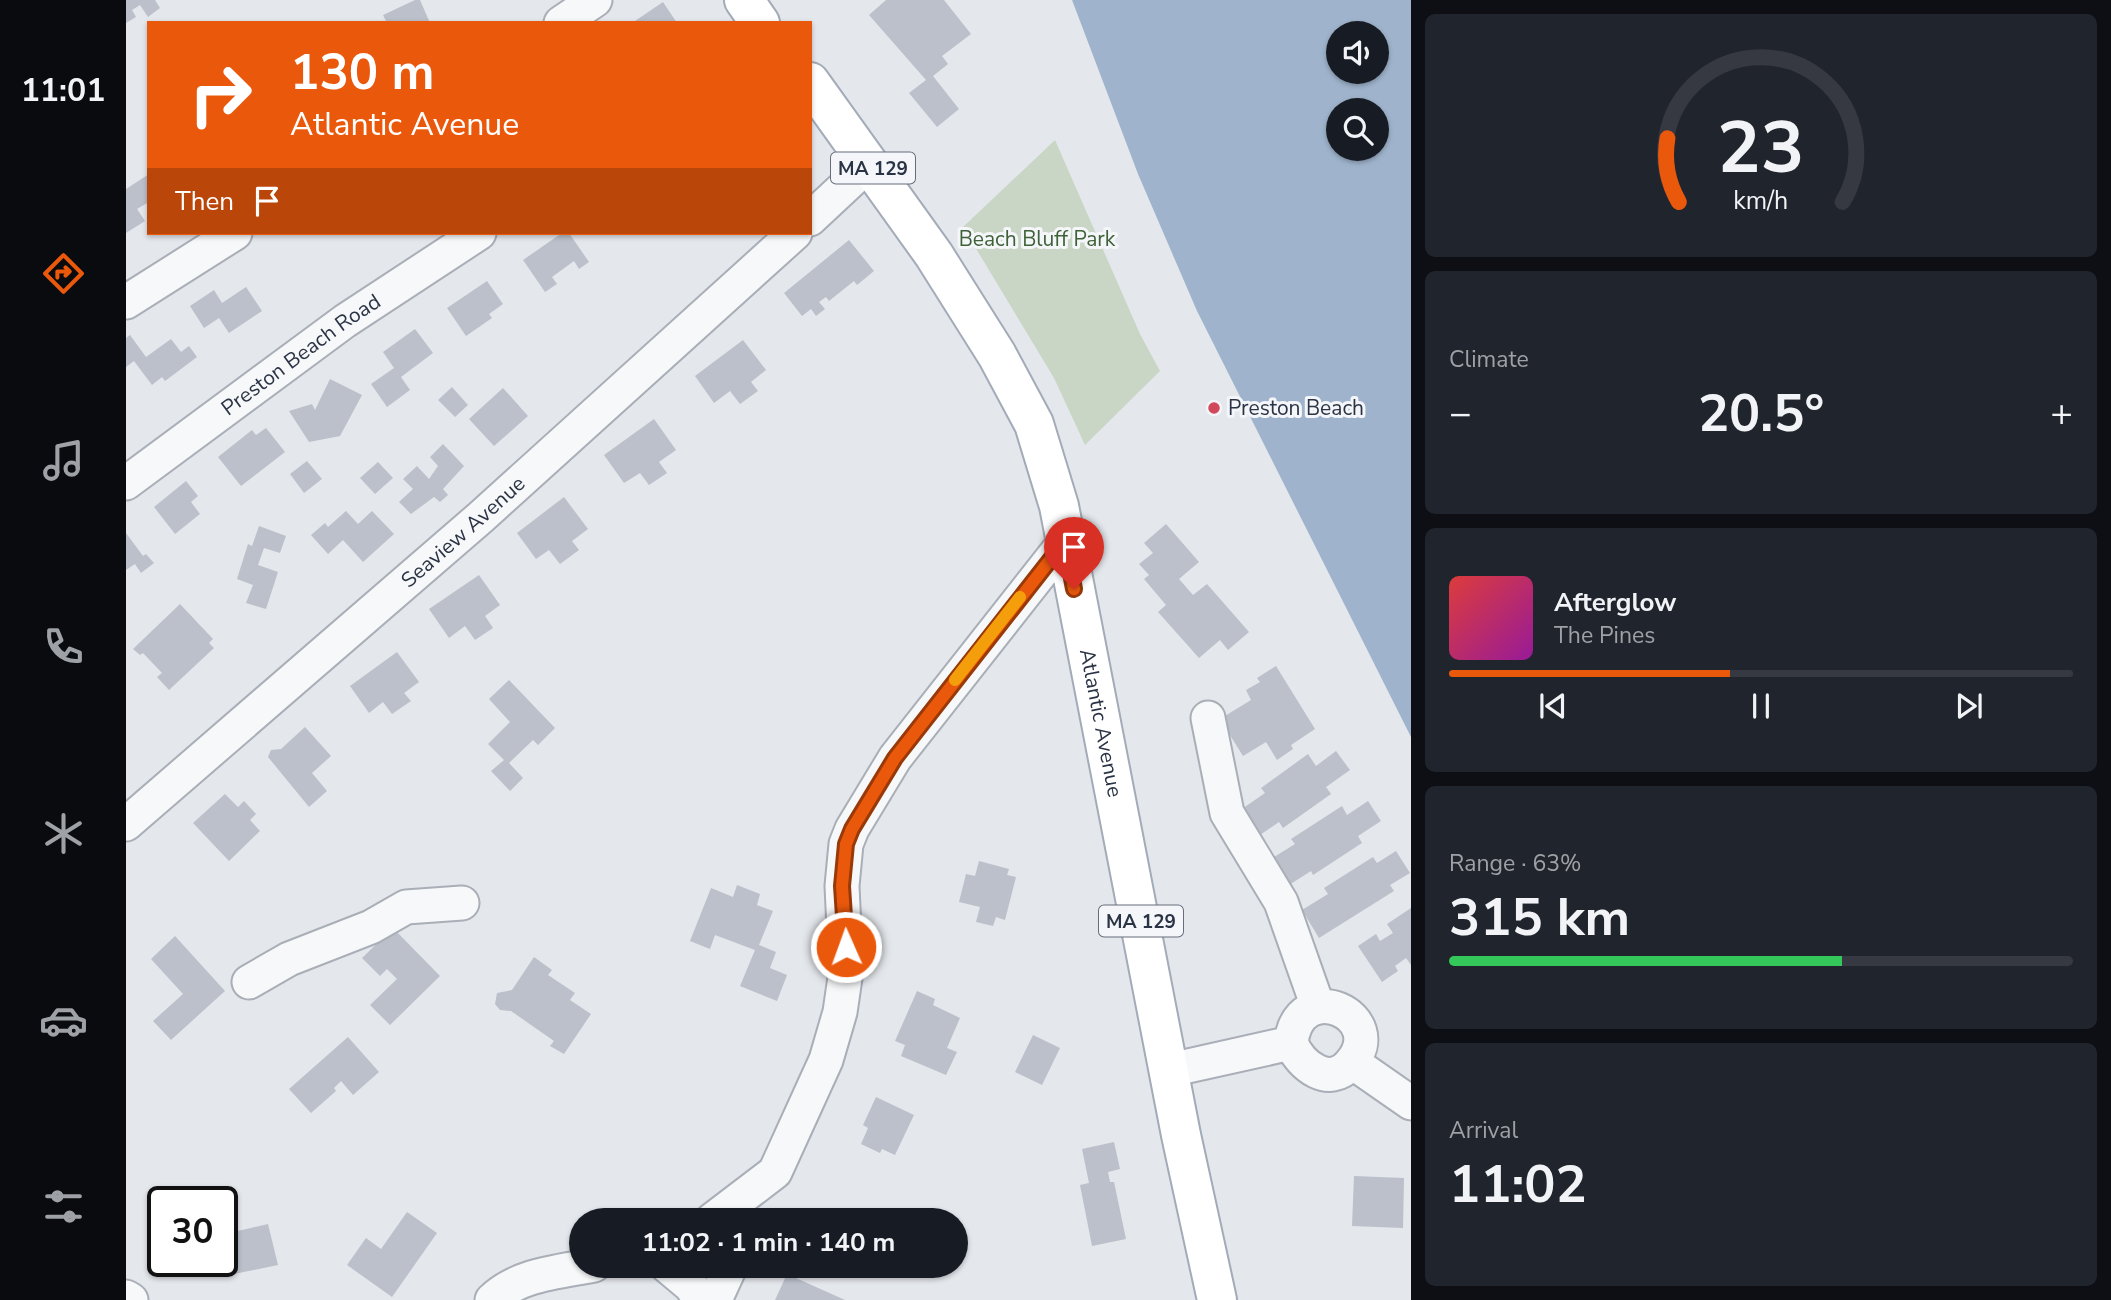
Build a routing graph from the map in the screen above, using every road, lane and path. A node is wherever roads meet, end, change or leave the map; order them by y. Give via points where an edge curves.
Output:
1 (595, 0) edge
2 (744, 0) edge
3 (564, 21) edge
4 (759, 21) edge
5 (812, 85) edge
6 (870, 163) junction
7 (812, 217) edge
8 (232, 235) edge
9 (476, 235) edge
10 (793, 235) edge
11 (126, 302) edge
12 (126, 482) edge
13 (1065, 541) junction
14 (1208, 718) dead end
15 (126, 824) edge
16 (462, 903) dead end
17 (249, 982) dead end
18 (1318, 1007) junction
19 (1292, 1043) junction
20 (1352, 1062) junction
21 (1170, 1070) junction
22 (1411, 1103) edge
23 (775, 1172) junction
24 (728, 1208) edge
25 (758, 1208) edge
26 (569, 1270) edge
27 (681, 1278) edge
28 (725, 1278) edge
29 (126, 1297) edge
30 (131, 1300) edge
31 (492, 1300) edge
32 (700, 1300) edge
33 (715, 1300) edge
34 (1217, 1300) edge

1 - 3 street
2 - 4 main road
5 - 6 main road, Atlantic Avenue / MA 129
6 - 7 street
6 - 13 main road, Atlantic Avenue / MA 129 via 968,306 1020,396 1044,448
8 - 11 street
9 - 12 street, Preston Beach Road via 345,321
10 - 15 street, Seaview Avenue via 491,508
13 - 21 main road, Atlantic Avenue / MA 129
13 - 23 street via 895,758 852,829 843,875 846,971 840,1012 826,1060
14 - 18 street via 1227,813 1281,902
16 - 17 street via 406,907 370,927 289,959
18 - 19 street via 1303,1014 1293,1030
18 - 20 street via 1350,1014 1359,1026 1361,1041
19 - 20 street via 1298,1059 1312,1070 1329,1074
19 - 21 street
20 - 22 street
21 - 34 main road, Atlantic Avenue / MA 129
23 - 24 street
23 - 25 street
26 - 31 street via 506,1287
27 - 32 street
28 - 33 street
29 - 30 street

